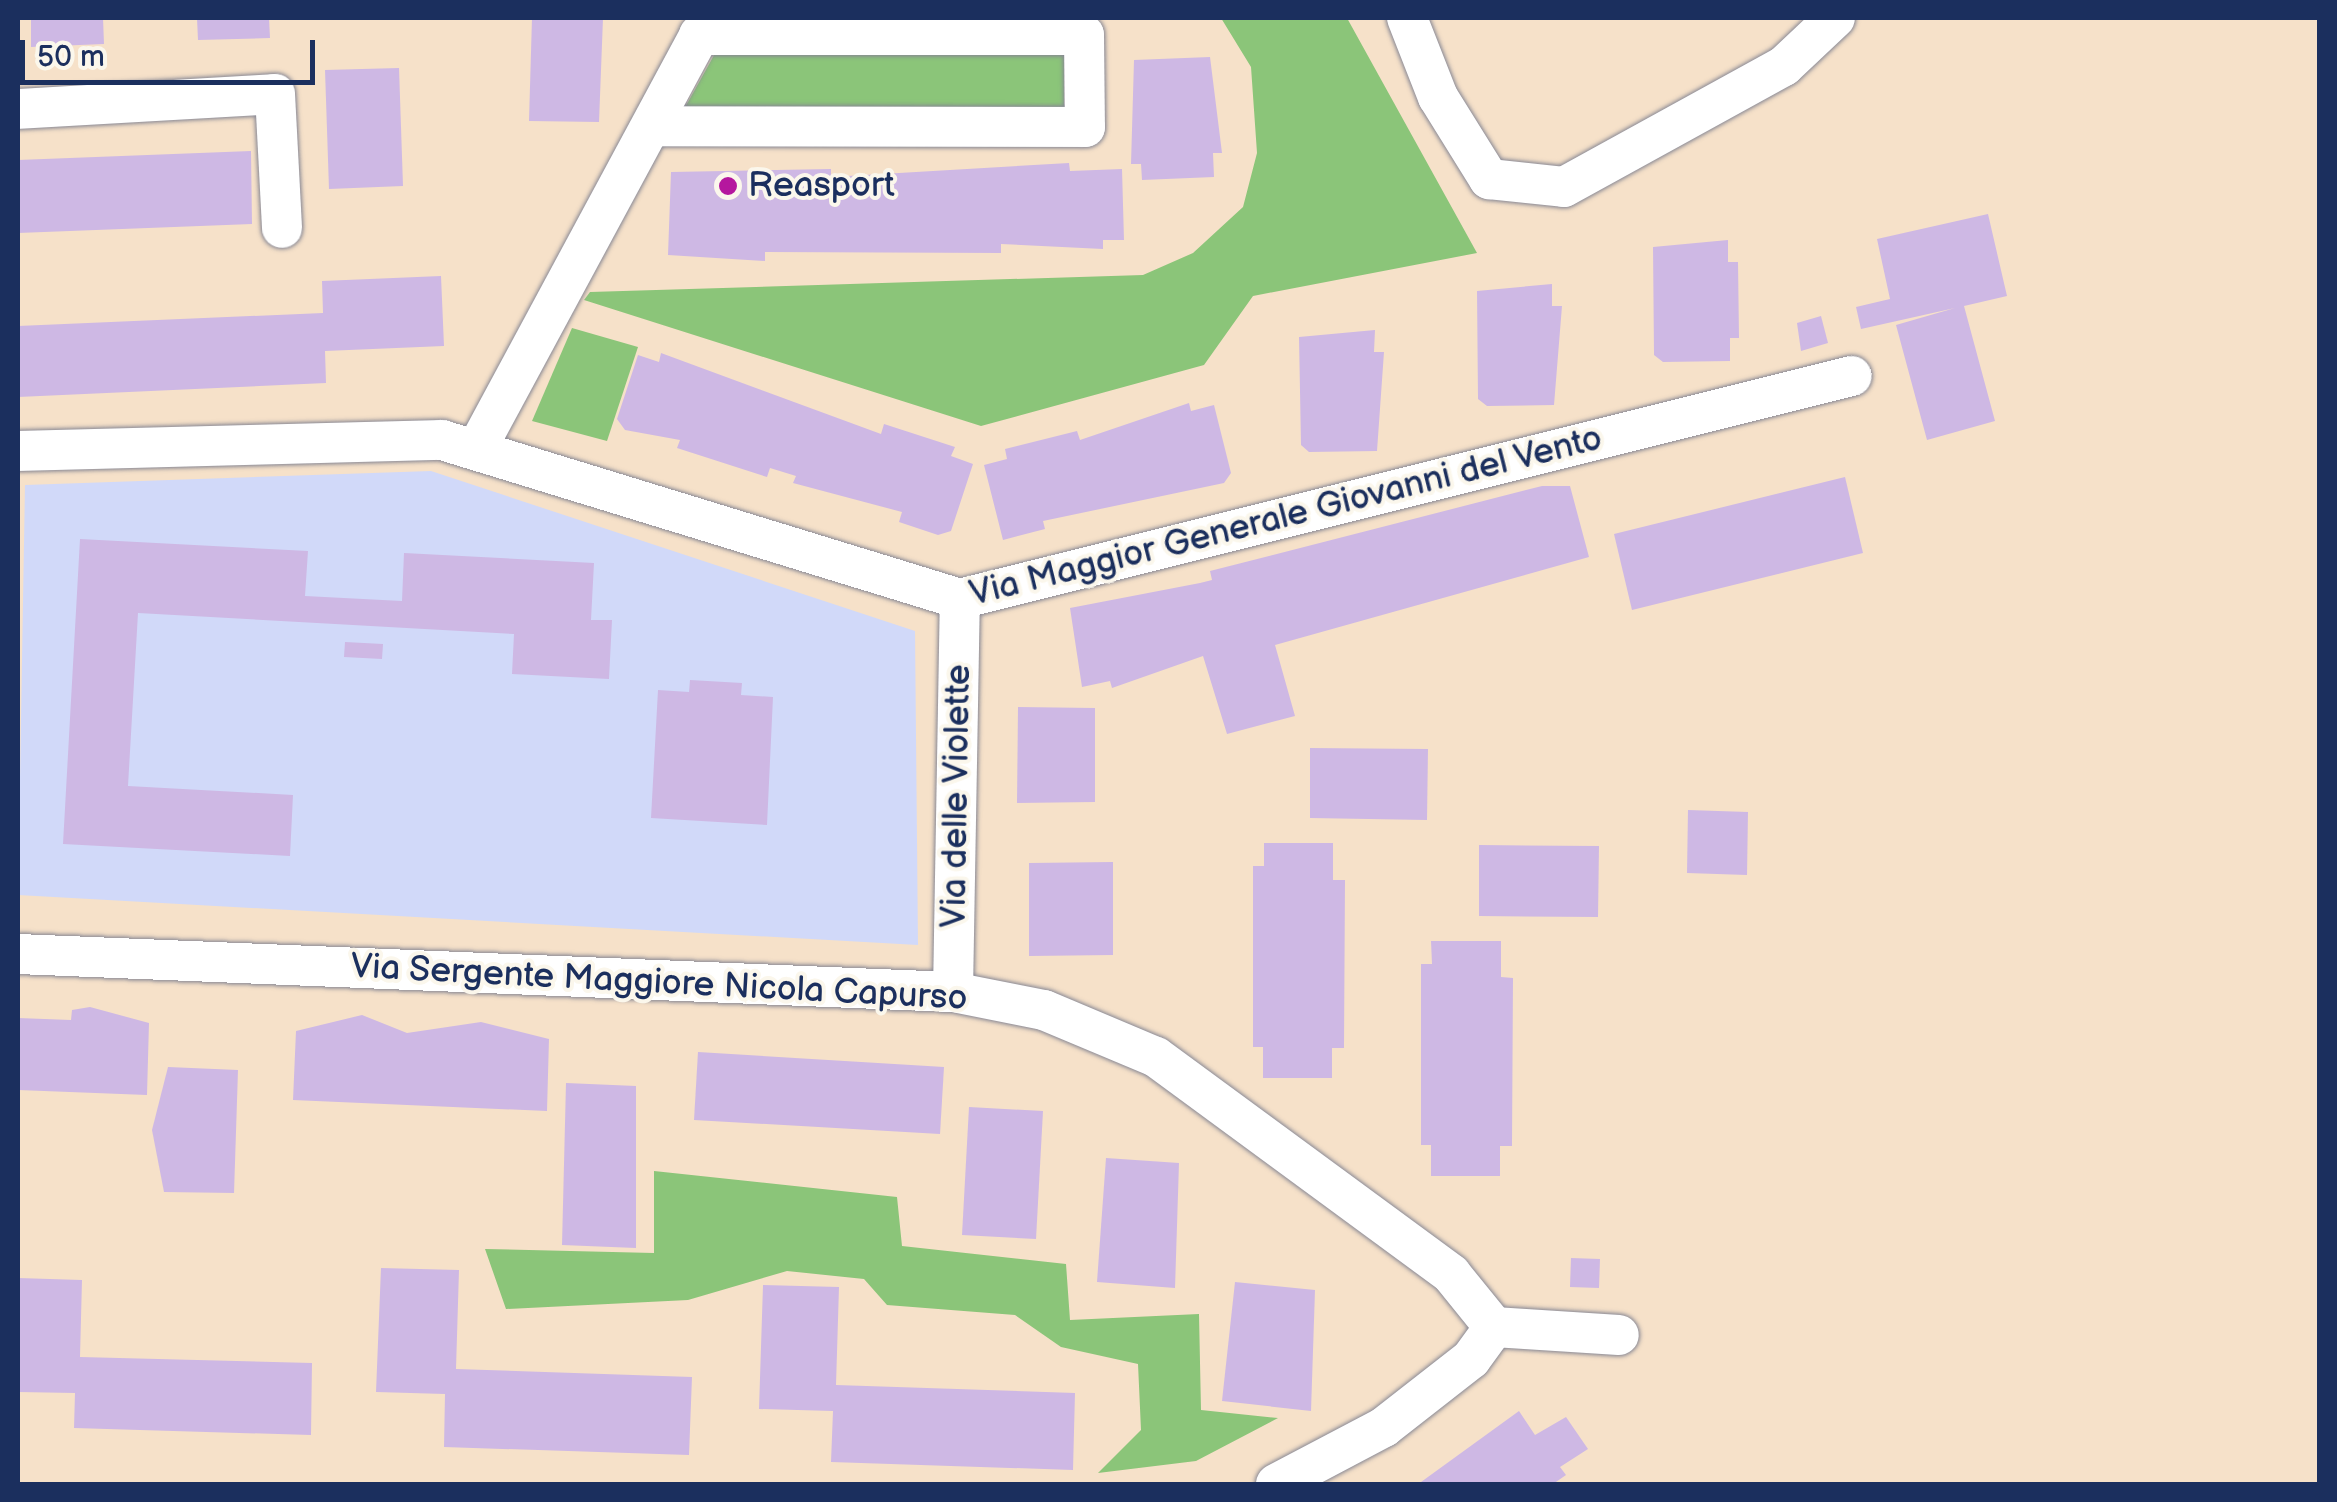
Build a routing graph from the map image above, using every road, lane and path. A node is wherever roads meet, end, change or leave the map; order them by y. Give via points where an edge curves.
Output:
1 (1407, 18) edge
2 (1835, 18) edge
3 (18, 109) edge
4 (653, 126) junction
5 (282, 228) dead end
6 (1852, 376) dead end
7 (476, 450) junction
8 (18, 451) edge
9 (960, 599) junction
10 (18, 954) edge
11 (952, 992) junction
12 (1494, 1327) junction
13 (1618, 1335) dead end
14 (1276, 1484) edge

1 - 2 street via 1438,96 1488,179 1564,187 1784,66
3 - 5 street via 276,94
4 - 4 street via 699,36 1084,34 1085,127
4 - 7 street
6 - 9 street, Via Maggior Generale Giovanni del Vento
7 - 8 street, Via Maggior Generale Giovanni del Vento via 442,440
7 - 9 street, Via Maggior Generale Giovanni del Vento
9 - 11 street, Via delle Violette
10 - 11 street, Via Sergente Maggiore Nicola Capurso
11 - 12 street, Via Sergente Maggiore Nicola Capurso via 1044,1010 1156,1057 1452,1274
12 - 13 street
12 - 14 street via 1472,1358 1399,1416

